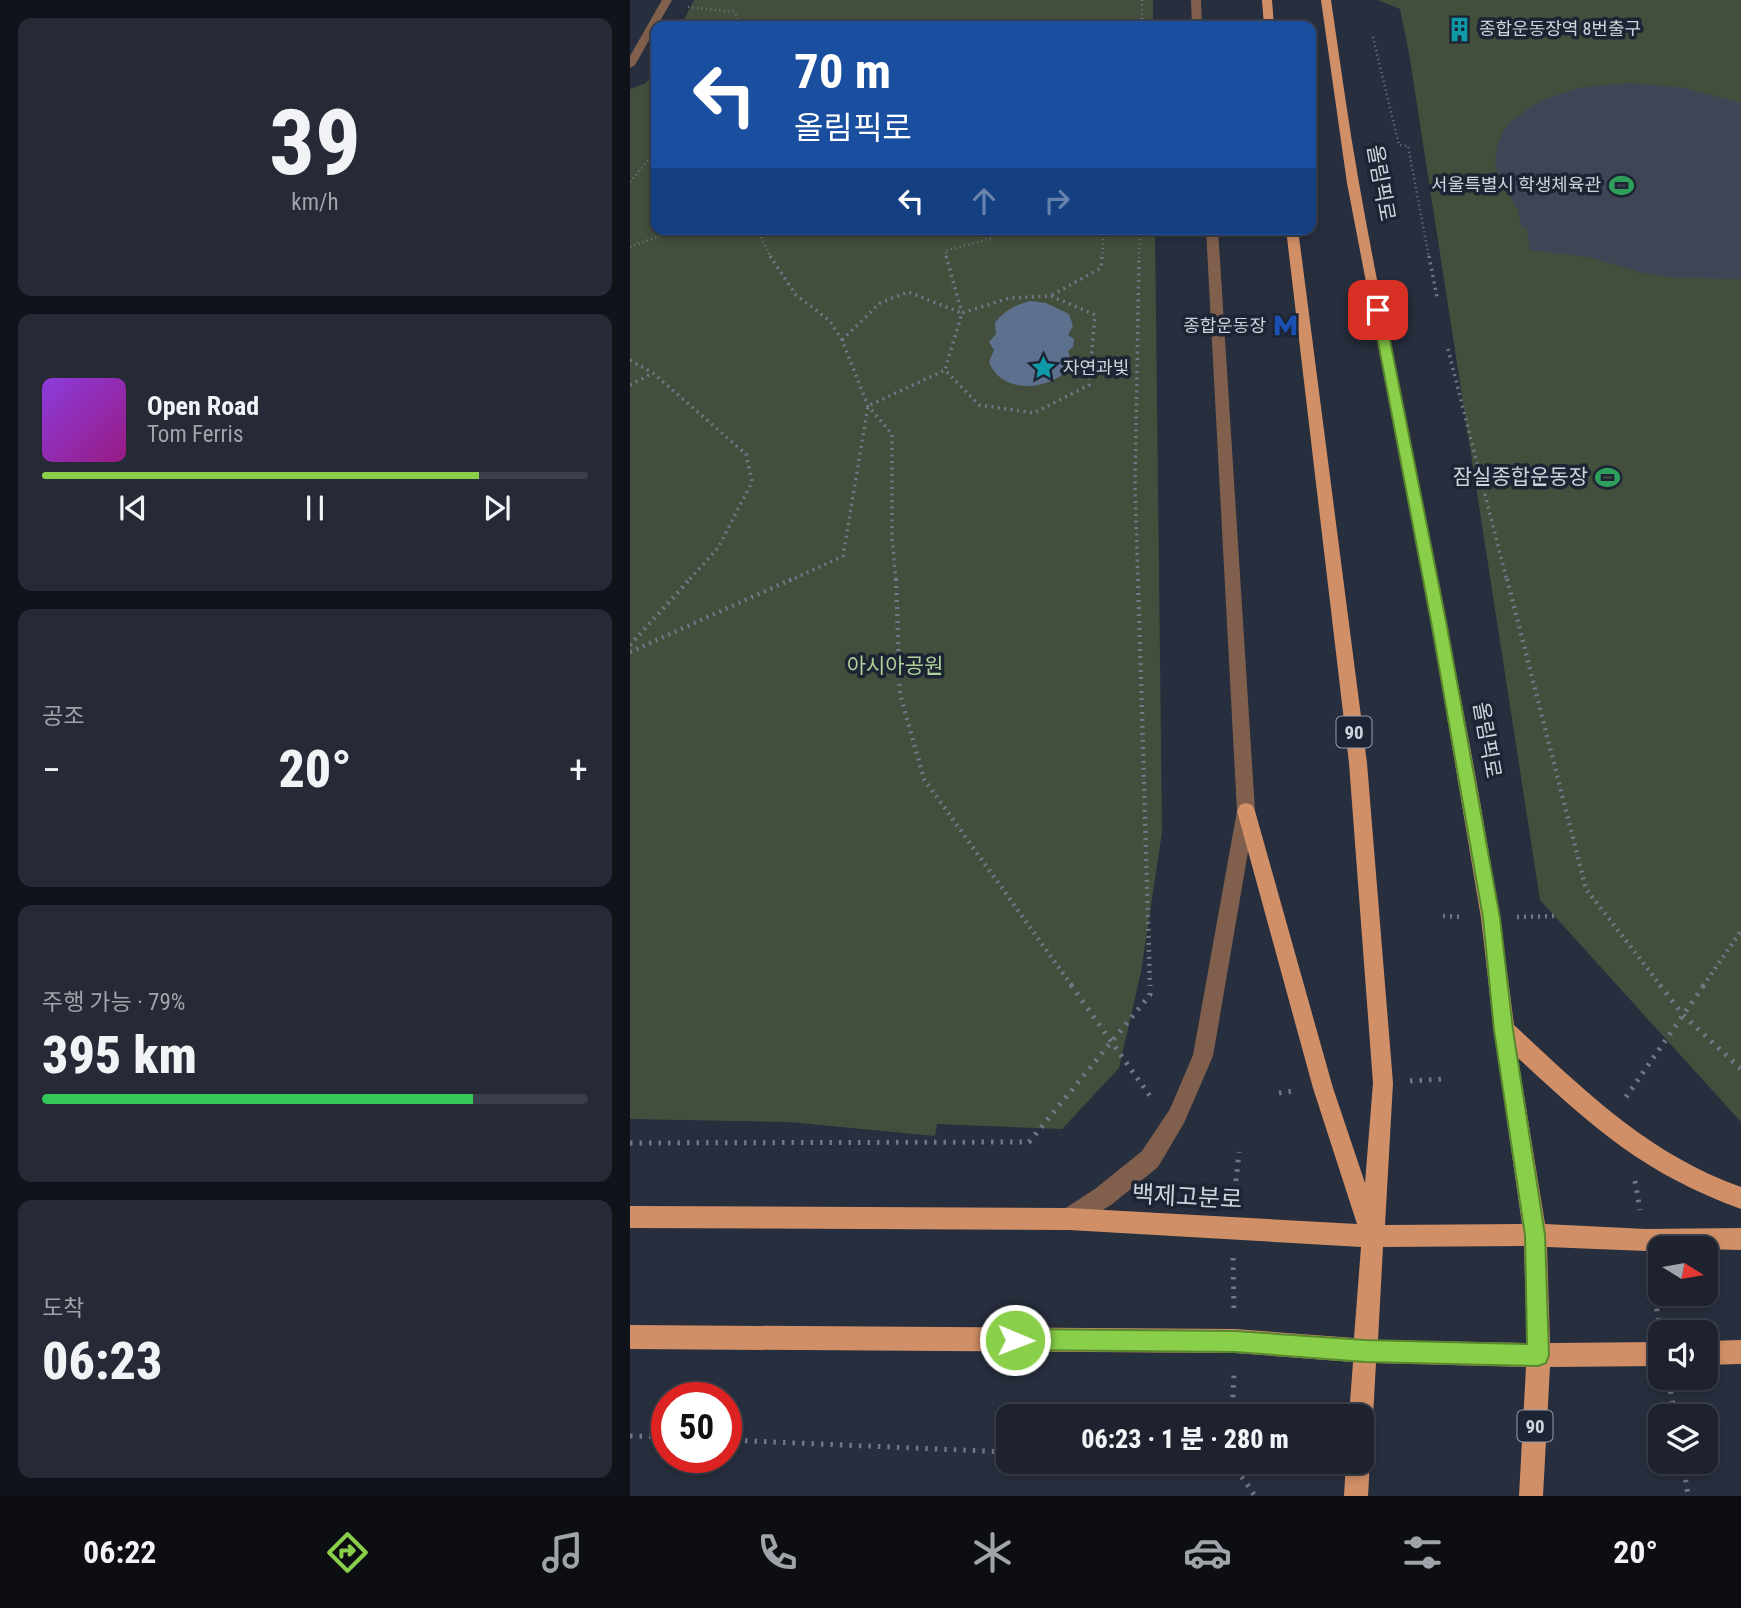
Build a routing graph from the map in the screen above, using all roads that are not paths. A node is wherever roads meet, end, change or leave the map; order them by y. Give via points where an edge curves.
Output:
1 (1196, 0) edge
2 (1266, 0) edge
3 (1326, 0) edge
4 (665, 2) edge
5 (654, 21) edge
6 (1197, 21) edge
7 (1268, 21) edge
8 (651, 27) edge
9 (630, 65) edge
10 (1212, 235) edge
11 (1293, 235) edge
12 (1246, 811) junction
13 (1504, 1030) junction
14 (1741, 1198) edge
15 (630, 1217) edge
16 (1069, 1219) junction
17 (1535, 1235) junction
18 (1372, 1236) junction
19 (1741, 1239) edge
20 (630, 1337) edge
21 (1365, 1351) junction
22 (1741, 1352) edge
23 (1718, 1353) edge
24 (1648, 1354) edge
25 (1538, 1355) junction
26 (1362, 1404) edge
27 (1357, 1474) edge
28 (1356, 1496) edge
29 (1531, 1496) edge

1 - 6 street
2 - 7 main road
3 - 13 main road, 올림픽로 / 90 via 1353,183 1489,904
4 - 5 street
8 - 9 street
10 - 12 street
11 - 18 main road, 90 via 1358,763 1383,1083
12 - 16 street via 1203,1056 1177,1116 1150,1159
12 - 18 main road via 1323,1088
13 - 14 main road via 1607,1125 1664,1167
13 - 17 main road, 올림픽로 / 90
15 - 16 main road, 백제고분로
16 - 18 main road, 백제고분로
17 - 18 main road, 백제고분로
17 - 19 main road, 백제고분로
17 - 25 main road, 올림픽로 / 90
18 - 21 main road, 90
20 - 21 main road via 1235,1341
21 - 25 main road
21 - 26 main road, 90
22 - 23 main road
24 - 25 main road
25 - 29 main road, 올림픽로 / 90
27 - 28 main road

